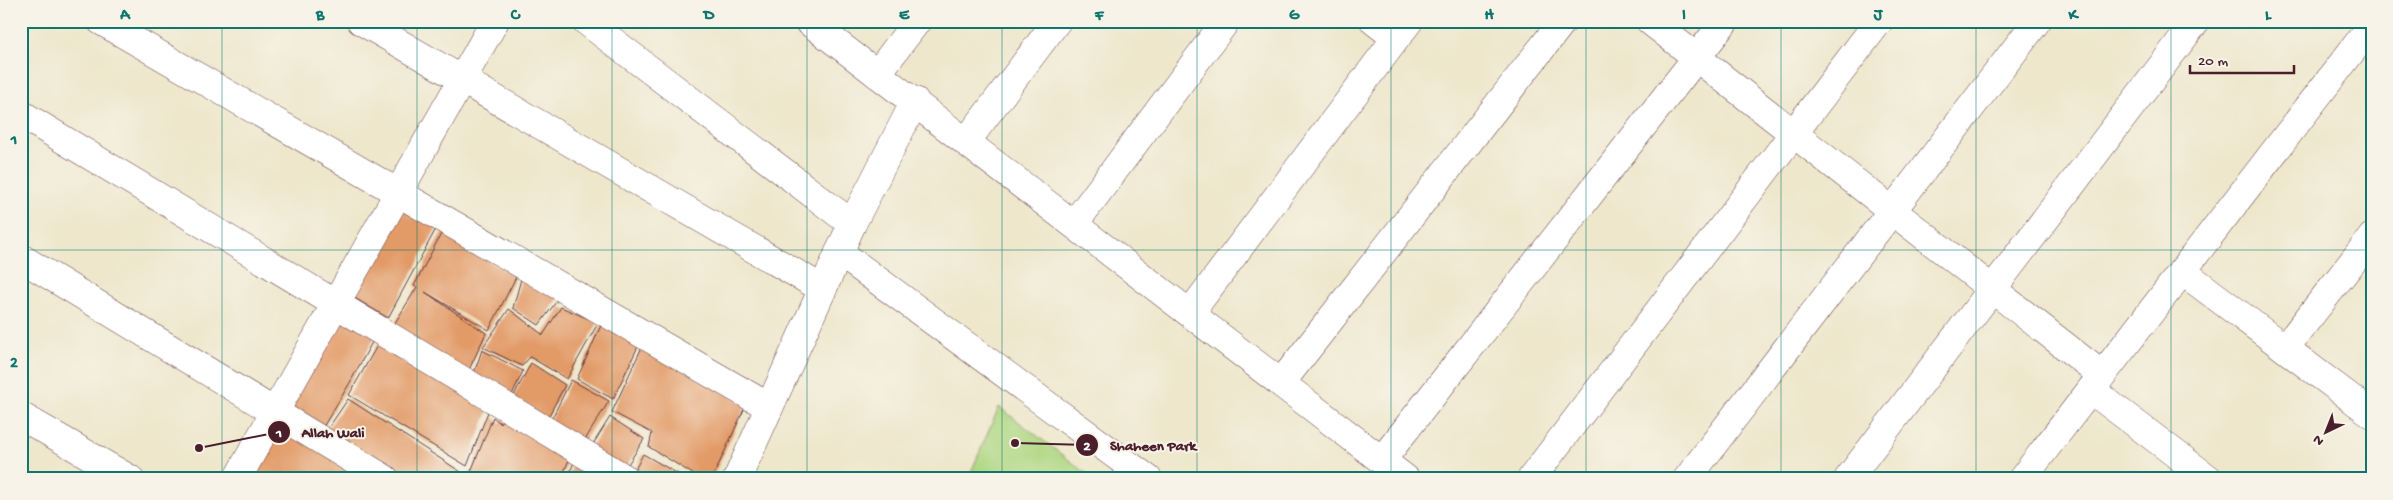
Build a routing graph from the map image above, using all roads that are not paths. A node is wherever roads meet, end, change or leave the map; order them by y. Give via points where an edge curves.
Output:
1 (101, 21) edge
2 (361, 21) edge
3 (495, 21) edge
4 (586, 21) edge
5 (808, 21) edge
6 (917, 21) edge
7 (1057, 21) edge
8 (1226, 21) edge
9 (1374, 21) edge
10 (1563, 21) edge
11 (1650, 21) edge
12 (1725, 21) edge
13 (1879, 21) edge
14 (2038, 21) edge
15 (2196, 21) edge
16 (2372, 25) edge
17 (1403, 30) edge
18 (1696, 58) junction
19 (877, 74) junction
20 (462, 80) junction
21 (915, 101) junction
22 (21, 114) edge
23 (1793, 134) junction
24 (966, 142) junction
25 (398, 193) junction
26 (1891, 210) junction
27 (852, 224) junction
28 (1074, 224) junction
29 (2372, 237) edge
30 (839, 252) junction
31 (21, 258) edge
32 (2182, 271) junction
33 (822, 289) junction
34 (1993, 290) junction
35 (335, 303) junction
36 (1190, 313) junction
37 (2285, 348) junction
38 (2096, 382) junction
39 (1281, 383) junction
40 (769, 408) junction
41 (275, 412) junction
42 (2372, 414) edge
43 (21, 416) edge
44 (1382, 460) junction
45 (130, 479) edge
46 (237, 479) edge
47 (385, 479) edge
48 (626, 479) edge
49 (737, 479) edge
50 (1148, 479) edge
51 (1406, 479) edge
52 (1530, 479) edge
53 (1687, 479) edge
54 (1848, 479) edge
55 (2022, 479) edge
56 (2209, 479) edge

1 - 25 street
2 - 20 street
3 - 20 street
4 - 27 street
5 - 19 street
6 - 19 street
7 - 24 street
8 - 28 street
9 - 17 street
10 - 39 street
11 - 18 street
12 - 18 street
13 - 23 street
14 - 26 street
15 - 34 street
16 - 32 street
17 - 36 street
18 - 23 street
18 - 44 street
19 - 21 street
20 - 25 street
20 - 33 street
21 - 24 street
21 - 27 street
22 - 35 street
23 - 26 street
23 - 52 street
24 - 28 street
25 - 35 street
25 - 40 street
26 - 34 street
26 - 53 street
27 - 30 street
28 - 36 street
29 - 37 street
30 - 33 street
30 - 50 street
31 - 41 street
32 - 37 street
32 - 38 street
33 - 40 street
34 - 38 street
34 - 54 street
35 - 41 street
35 - 48 street
36 - 39 street
37 - 42 street
38 - 55 street
38 - 56 street
39 - 44 street
40 - 49 street
41 - 46 street
41 - 47 street
43 - 45 street
44 - 51 street

